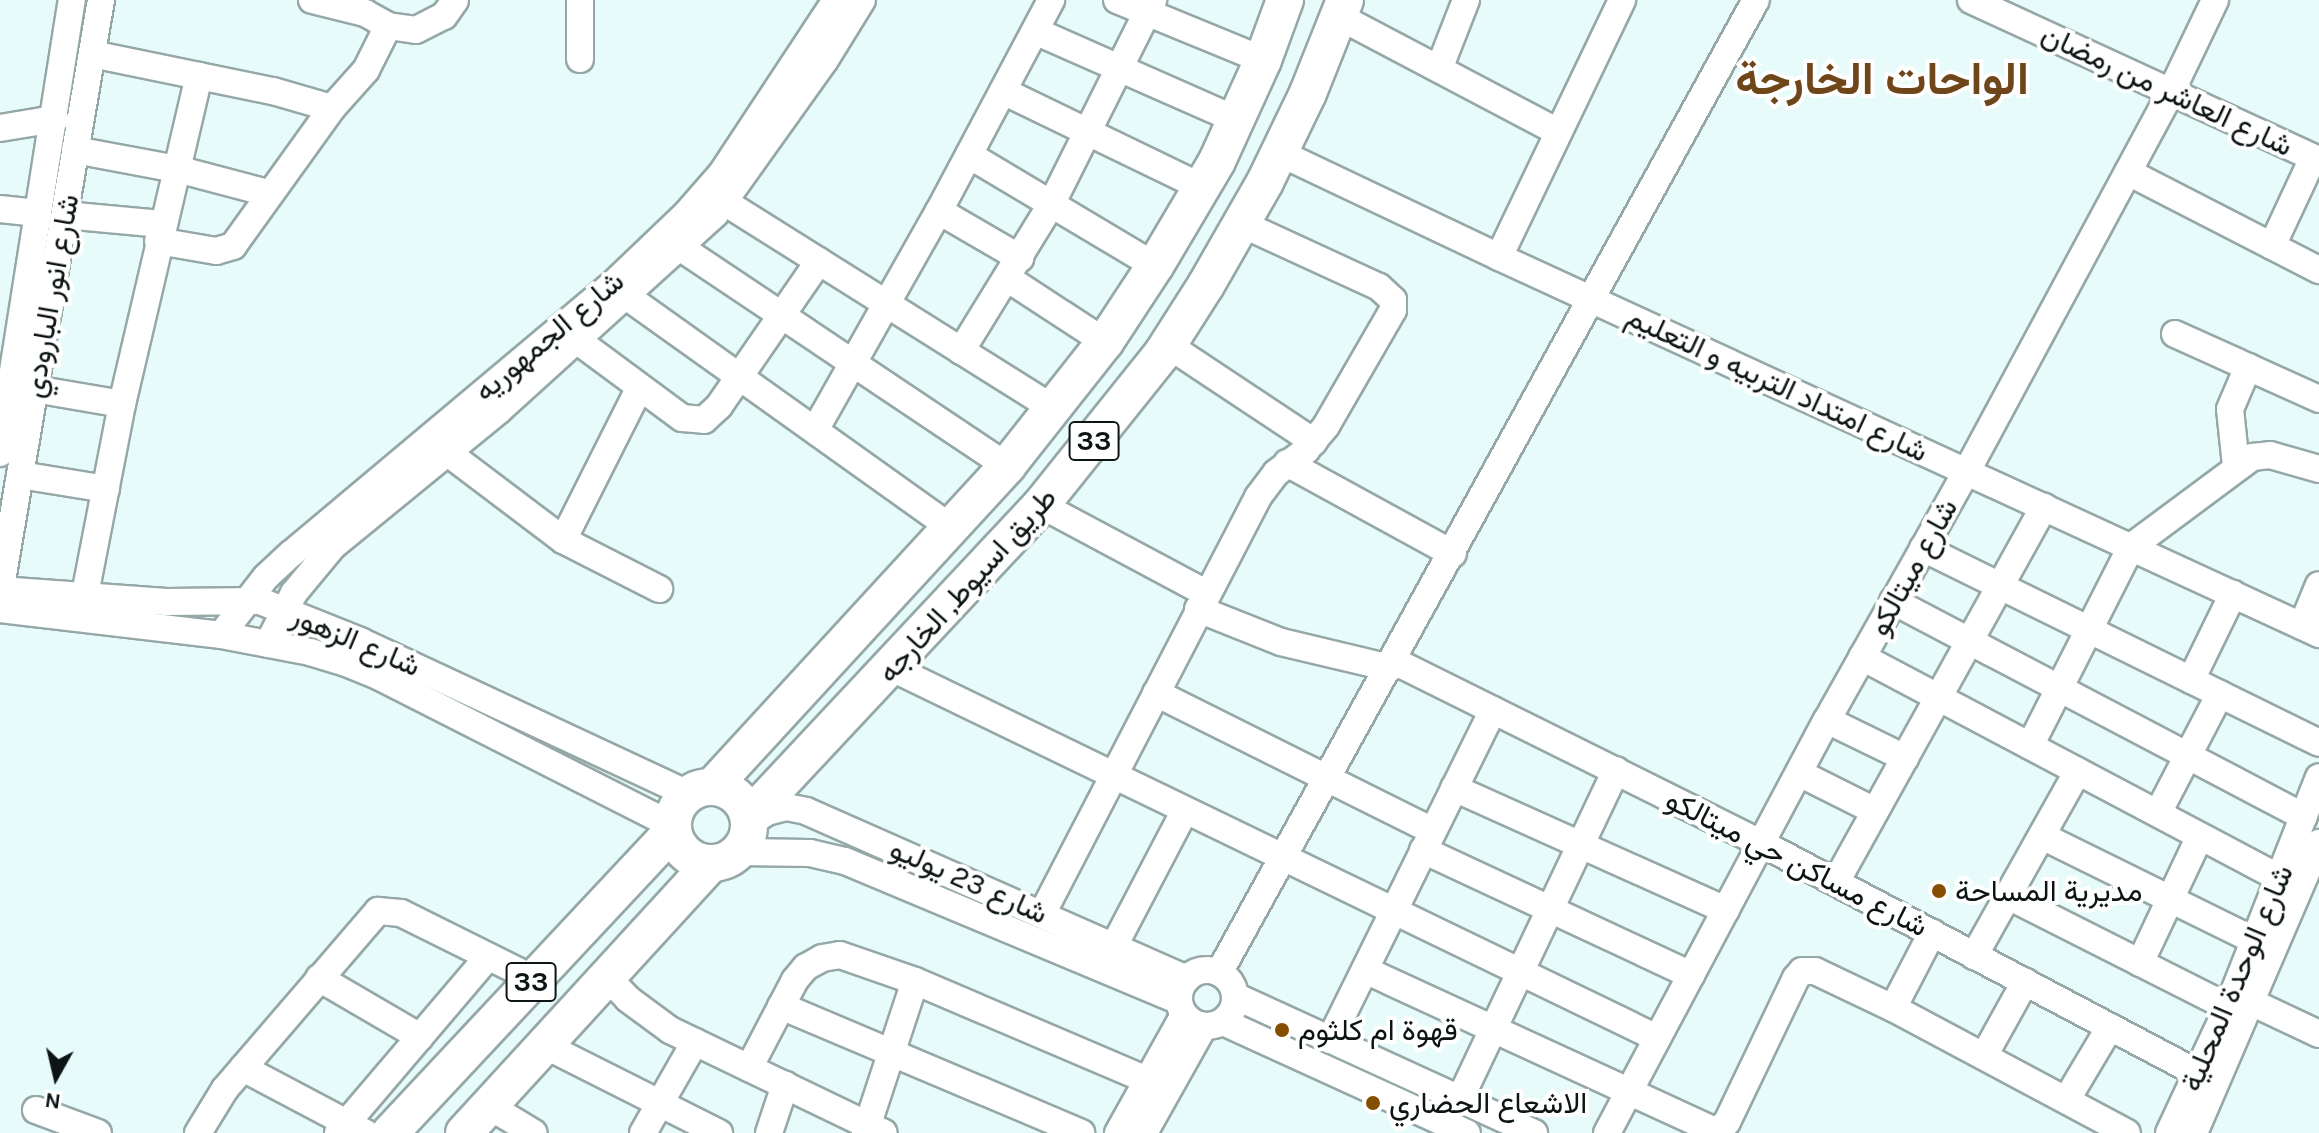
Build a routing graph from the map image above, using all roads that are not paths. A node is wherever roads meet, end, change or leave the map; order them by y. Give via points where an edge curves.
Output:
1 (72, 0) edge
2 (101, 0) edge
3 (312, 0) edge
4 (455, 0) edge
5 (580, 0) edge
6 (836, 0) edge
7 (862, 0) edge
8 (1051, 0) edge
9 (1117, 0) edge
10 (1285, 0) edge
11 (1466, 0) edge
12 (1622, 0) edge
13 (1756, 0) edge
14 (1971, 0) edge
15 (2215, 0) edge
16 (1150, 6) edge
17 (2005, 7) edge
18 (1343, 9) edge
19 (374, 13) edge
20 (1035, 31) junction
21 (92, 54) junction
22 (580, 59) dead end
23 (1263, 60) junction
24 (1120, 68) junction
25 (1439, 69) junction
26 (199, 76) junction
27 (1003, 91) junction
28 (2171, 92) junction
29 (780, 107) junction
30 (332, 108) junction
31 (55, 119) junction
32 (1237, 120) junction
33 (0, 128) edge
34 (1090, 131) junction
35 (1558, 132) junction
36 (75, 150) junction
37 (1280, 153) junction
38 (969, 155) junction
39 (2316, 159) edge
40 (177, 169) junction
41 (2128, 172) junction
42 (1202, 187) junction
43 (268, 193) junction
44 (726, 203) junction
45 (1052, 203) junction
46 (0, 209) edge
47 (939, 211) junction
48 (38, 213) junction
49 (65, 215) junction
50 (1242, 224) junction
51 (160, 233) junction
52 (2272, 246) junction
53 (681, 248) junction
54 (1499, 257) junction
55 (819, 261) junction
56 (1155, 266) junction
57 (1014, 268) junction
58 (2319, 270) edge
59 (620, 291) junction
60 (11, 298) edge
61 (1594, 299) junction
62 (887, 304) junction
63 (781, 315) junction
64 (2175, 334) dead end
65 (578, 341) junction
66 (1105, 342) junction
67 (1168, 345) junction
68 (961, 351) junction
69 (854, 364) junction
70 (2248, 367) junction
71 (739, 376) junction
72 (34, 389) junction
73 (639, 389) junction
74 (2319, 399) edge
75 (122, 404) junction
76 (1054, 409) junction
77 (815, 430) junction
78 (1314, 442) junction
79 (0, 453) edge
80 (448, 453) junction
81 (1287, 463) junction
82 (1007, 466) junction
83 (2236, 466) junction
84 (2319, 469) edge
85 (1967, 471) junction
86 (20, 475) junction
87 (106, 489) junction
88 (1041, 505) junction
89 (2044, 507) junction
90 (951, 528) junction
91 (563, 540) junction
92 (2131, 547) junction
93 (1923, 548) junction
94 (1453, 554) junction
95 (2000, 585) junction
96 (2319, 585) edge
97 (659, 589) dead end
98 (0, 590) edge
99 (2233, 594) junction
100 (245, 601) junction
101 (1202, 601) junction
102 (1893, 601) junction
103 (82, 608) junction
104 (0, 609) edge
105 (284, 610) junction
106 (2089, 629) junction
107 (2310, 630) edge
108 (221, 635) junction
109 (1970, 641) junction
110 (268, 644) junction
111 (1862, 657) junction
112 (1392, 665) junction
113 (892, 668) junction
114 (2191, 680) junction
115 (2059, 689) junction
116 (1156, 693) junction
117 (2220, 694) junction
118 (1938, 697) junction
119 (1493, 710) junction
120 (1827, 720) junction
121 (2319, 743) edge
122 (2030, 746) junction
123 (2188, 756) junction
124 (1905, 758) junction
125 (1616, 770) junction
126 (2078, 771) junction
127 (1799, 773) junction
128 (2319, 777) edge
129 (1113, 778) junction
130 (1329, 779) junction
131 (1454, 788) junction
132 (687, 809) junction
133 (1875, 811) junction
134 (1184, 812) junction
135 (2158, 813) junction
136 (2311, 827) edge
137 (2042, 836) junction
138 (2200, 836) junction
139 (737, 839) junction
140 (1428, 840) junction
141 (1761, 843) junction
142 (1581, 845) junction
143 (1283, 859) junction
144 (2280, 878) junction
145 (1836, 882) junction
146 (2008, 896) junction
147 (2170, 899) junction
148 (1551, 910) junction
149 (1726, 910) junction
150 (1393, 912) junction
151 (1042, 914) junction
152 (1932, 933) junction
153 (2255, 941) junction
154 (1114, 946) junction
155 (1974, 956) junction
156 (488, 957) junction
157 (2140, 963) junction
158 (1365, 970) junction
159 (1219, 973) junction
160 (1520, 973) junction
161 (1691, 975) junction
162 (607, 977) junction
163 (319, 978) junction
164 (534, 979) junction
165 (915, 981) junction
166 (2025, 982) junction
167 (1235, 996) junction
168 (2239, 1004) junction
169 (781, 1006) junction
170 (1195, 1008) junction
171 (1893, 1008) junction
172 (2110, 1027) junction
173 (1493, 1029) junction
174 (2319, 1034) edge
175 (420, 1037) junction
176 (1657, 1038) junction
177 (1330, 1040) junction
178 (695, 1042) junction
179 (544, 1045) junction
180 (892, 1055) junction
181 (1984, 1056) junction
182 (243, 1068) junction
183 (749, 1068) junction
184 (2196, 1072) junction
185 (1147, 1080) junction
186 (785, 1085) junction
187 (1629, 1091) junction
188 (1460, 1099) junction
189 (2067, 1099) junction
190 (660, 1103) junction
191 (489, 1106) junction
192 (36, 1110) dead end
193 (350, 1129) edge
194 (872, 1130) edge
195 (98, 1133) edge
196 (198, 1133) edge
197 (390, 1133) edge
198 (464, 1133) edge
199 (534, 1133) edge
200 (643, 1133) edge
201 (719, 1133) edge
202 (769, 1133) edge
203 (1081, 1133) edge
204 (1118, 1133) edge
205 (1144, 1133) edge
206 (1467, 1133) edge
207 (1534, 1133) edge
208 (1607, 1133) edge
209 (2127, 1133) edge
210 (2169, 1133) edge
211 (2194, 1133) edge

1 - 31 street, شارع انور البارودي
2 - 21 street, شارع انور البارودي
3 - 19 street
4 - 19 street via 444,16 416,30
5 - 22 street
6 - 29 street, شارع الجمهوريه
7 - 29 street, شارع الجمهوريه
8 - 20 street
9 - 16 street
10 - 23 highway, طريق اسيوط, الخارجه / 33
11 - 25 street
12 - 35 street
13 - 61 street
14 - 17 street, شارع العاشر من رمضان
15 - 28 street, شارع ميتالكو
16 - 23 street
16 - 24 street
17 - 28 street, شارع العاشر من رمضان
18 - 25 street
18 - 37 highway, طريق اسيوط, الخارجه / 33
19 - 30 street via 366,70
20 - 24 street
20 - 27 street
21 - 26 street
21 - 36 street, شارع انور البارودي
23 - 32 highway, طريق اسيوط, الخارجه / 33
24 - 32 street
24 - 34 street
25 - 35 street
26 - 30 street
26 - 40 street
27 - 34 street
27 - 38 street
28 - 39 street, شارع العاشر من رمضان
28 - 41 street, شارع ميتالكو
29 - 44 street, شارع الجمهوريه
29 - 59 street, شارع الجمهوريه
30 - 43 street
31 - 33 street
31 - 48 street, شارع انور البارودي
32 - 42 highway, طريق اسيوط, الخارجه / 33
34 - 42 street
34 - 45 street
35 - 54 street
36 - 40 street
36 - 49 street, شارع انور البارودي
37 - 50 highway, طريق اسيوط, الخارجه / 33
37 - 54 street, شارع امتداد التربيه و التعليم
38 - 45 street
38 - 47 street
39 - 52 street
40 - 43 street
40 - 51 street
41 - 52 street
41 - 85 street, شارع ميتالكو
42 - 56 highway, طريق اسيوط, الخارجه / 33
43 - 51 street via 228,249 207,251
44 - 53 street, شارع الجمهوريه
44 - 55 street
45 - 56 street
45 - 57 street
46 - 48 street
47 - 57 street
47 - 62 street
48 - 60 street, شارع انور البارودي
49 - 51 street
49 - 72 street, شارع انور البارودي
50 - 67 highway, طريق اسيوط, الخارجه / 33
50 - 78 street via 1379,287 1393,300 1393,310
51 - 75 street
52 - 58 street
53 - 59 street, شارع الجمهوريه
53 - 63 street
54 - 61 street, شارع امتداد التربيه و التعليم
55 - 62 street
55 - 63 street
56 - 66 highway, طريق اسيوط, الخارجه / 33
57 - 66 street
57 - 68 street
59 - 65 street, شارع الجمهوريه
59 - 71 street
59 - 100 street, شارع الجمهوريه via 317,531
60 - 79 street, شارع انور البارودي
61 - 85 street, شارع امتداد التربيه و التعليم
61 - 94 street
62 - 68 street
62 - 69 street
63 - 69 street
63 - 71 street
64 - 70 street
65 - 73 street
65 - 80 street, شارع الجمهوريه
66 - 76 highway, طريق اسيوط, الخارجه / 33
67 - 78 street
67 - 88 highway, طريق اسيوط, الخارجه / 33
68 - 76 street
69 - 77 street
69 - 82 street
70 - 74 street
70 - 83 street via 2230,409
71 - 73 street via 710,417 698,421 682,418
71 - 77 street
72 - 75 street
72 - 86 street, شارع انور البارودي
73 - 91 street
75 - 87 street
76 - 82 highway, طريق اسيوط, الخارجه / 33
77 - 90 street
78 - 81 street
80 - 91 street
80 - 105 street, شارع الجمهوريه via 333,546
81 - 94 street
81 - 101 street via 1258,497
82 - 90 highway, طريق اسيوط, الخارجه / 33
83 - 84 street via 2270,455
83 - 92 street
85 - 89 street, شارع امتداد التربيه و التعليم
85 - 93 street, شارع ميتالكو
86 - 87 street
86 - 98 street, شارع انور البارودي
87 - 103 street
88 - 101 street, شارع مساكن حي ميتالكو
88 - 113 highway, طريق اسيوط, الخارجه / 33
89 - 92 street, شارع امتداد التربيه و التعليم
89 - 95 street
90 - 132 highway, طريق اسيوط, الخارجه / 33
91 - 97 street
92 - 99 street, شارع امتداد التربيه و التعليم
92 - 106 street
93 - 95 street
93 - 102 street, شارع ميتالكو
94 - 112 street
95 - 106 street
95 - 109 street
96 - 107 street
98 - 103 street, شارع الزهور
99 - 107 street, شارع امتداد التربيه و التعليم
99 - 114 street
100 - 103 street, شارع الزهور
100 - 105 street, شارع الزهور
100 - 108 street, شارع الجمهوريه
101 - 112 street, شارع مساكن حي ميتالكو via 1281,642
101 - 116 street
102 - 109 street
102 - 111 street, شارع ميتالكو
103 - 104 street, شارع الزهور
103 - 108 street, شارع الزهور
105 - 110 street, شارع الجمهوريه
105 - 132 street, شارع الزهور via 360,641
106 - 114 street
106 - 115 street
108 - 110 street, شارع الزهور
109 - 115 street
109 - 118 street
110 - 132 street, شارع الزهور via 310,652 380,677
111 - 118 street
111 - 120 street, شارع ميتالكو
112 - 119 street, شارع مساكن حي ميتالكو
112 - 130 street
113 - 129 street
113 - 139 highway, طريق اسيوط, الخارجه / 33
114 - 117 street
115 - 122 street
115 - 123 street
116 - 129 street
116 - 130 street
117 - 121 street
117 - 123 street
118 - 122 street
118 - 124 street
119 - 125 street, شارع مساكن حي ميتالكو
119 - 131 street
120 - 124 street
120 - 127 street, شارع ميتالكو
122 - 126 street
123 - 135 street
123 - 136 street
124 - 133 street
125 - 141 street, شارع مساكن حي ميتالكو
125 - 142 street
126 - 135 street
126 - 137 street
127 - 133 street
127 - 141 street, شارع ميتالكو
128 - 136 street, شارع الوحدة المحلية
129 - 134 street
129 - 151 street
130 - 140 street
130 - 143 street
131 - 140 street
131 - 142 street
132 - 139 highway via 736,796
132 - 139 highway via 682,850 700,862
132 - 164 highway, طريق اسيوط, الخارجه / 33
133 - 145 street
134 - 143 street
134 - 154 street
135 - 138 street
136 - 144 street, شارع الوحدة المحلية
136 - 168 street, شارع الوحدة المحلية
137 - 146 street
137 - 147 street
138 - 144 street
138 - 147 street
139 - 151 street, شارع 23 يوليو via 776,809 806,811
139 - 162 highway, طريق اسيوط, الخارجه / 33
139 - 170 street, شارع 23 يوليو via 845,861
140 - 148 street
140 - 150 street
141 - 145 street, شارع مساكن حي ميتالكو
141 - 149 street, شارع ميتالكو
142 - 148 street
142 - 149 street
143 - 150 street
143 - 159 street
144 - 153 street, شارع الوحدة المحلية
145 - 152 street, شارع مساكن حي ميتالكو
146 - 155 street
146 - 157 street
147 - 153 street
147 - 157 street
148 - 160 street
148 - 161 street
149 - 161 street, شارع ميتالكو
150 - 158 street
150 - 160 street
151 - 154 street, شارع 23 يوليو
152 - 155 street, شارع مساكن حي ميتالكو
152 - 171 street
153 - 168 street, شارع الوحدة المحلية
154 - 170 street, شارع 23 يوليو
155 - 166 street, شارع مساكن حي ميتالكو
156 - 163 street via 386,910 371,916
156 - 164 street
156 - 175 street
157 - 168 street
158 - 173 street
158 - 177 street
159 - 167 street
159 - 170 street via 1202,971
160 - 173 street
160 - 176 street
161 - 176 street, شارع ميتالكو
162 - 178 street via 648,1016
162 - 179 highway, طريق اسيوط, الخارجه / 33
163 - 175 street
163 - 182 street
164 - 197 highway, طريق اسيوط, الخارجه / 33
165 - 169 street via 858,959 822,958 806,967
165 - 180 street
165 - 185 street
166 - 172 street, شارع مساكن حي ميتالكو
166 - 181 street
167 - 170 street via 1234,1006
167 - 177 street
168 - 174 street
168 - 184 street, شارع الوحدة المحلية
168 - 211 street, شارع الوحدة المحلية
169 - 180 street
169 - 183 street
170 - 185 street
170 - 205 street
170 - 206 street, شارع 23 يوليو
171 - 181 street
171 - 187 street via 1815,971 1799,973 1719,1130
172 - 184 street, شارع مساكن حي ميتالكو
172 - 189 street
173 - 187 street
173 - 188 street
175 - 193 street
176 - 187 street, شارع ميتالكو
177 - 188 street
178 - 183 street
178 - 190 street
179 - 190 street
179 - 191 highway, طريق اسيوط, الخارجه / 33
180 - 194 street
180 - 203 street
181 - 189 street
182 - 193 street
182 - 196 street
183 - 186 street
184 - 210 street, شارع الوحدة المحلية
185 - 204 street
186 - 194 street
186 - 202 street
187 - 208 street, شارع ميتالكو
188 - 207 street
189 - 209 street
190 - 200 street
190 - 201 street
191 - 198 highway, طريق اسيوط, الخارجه / 33
191 - 199 street
192 - 195 street

